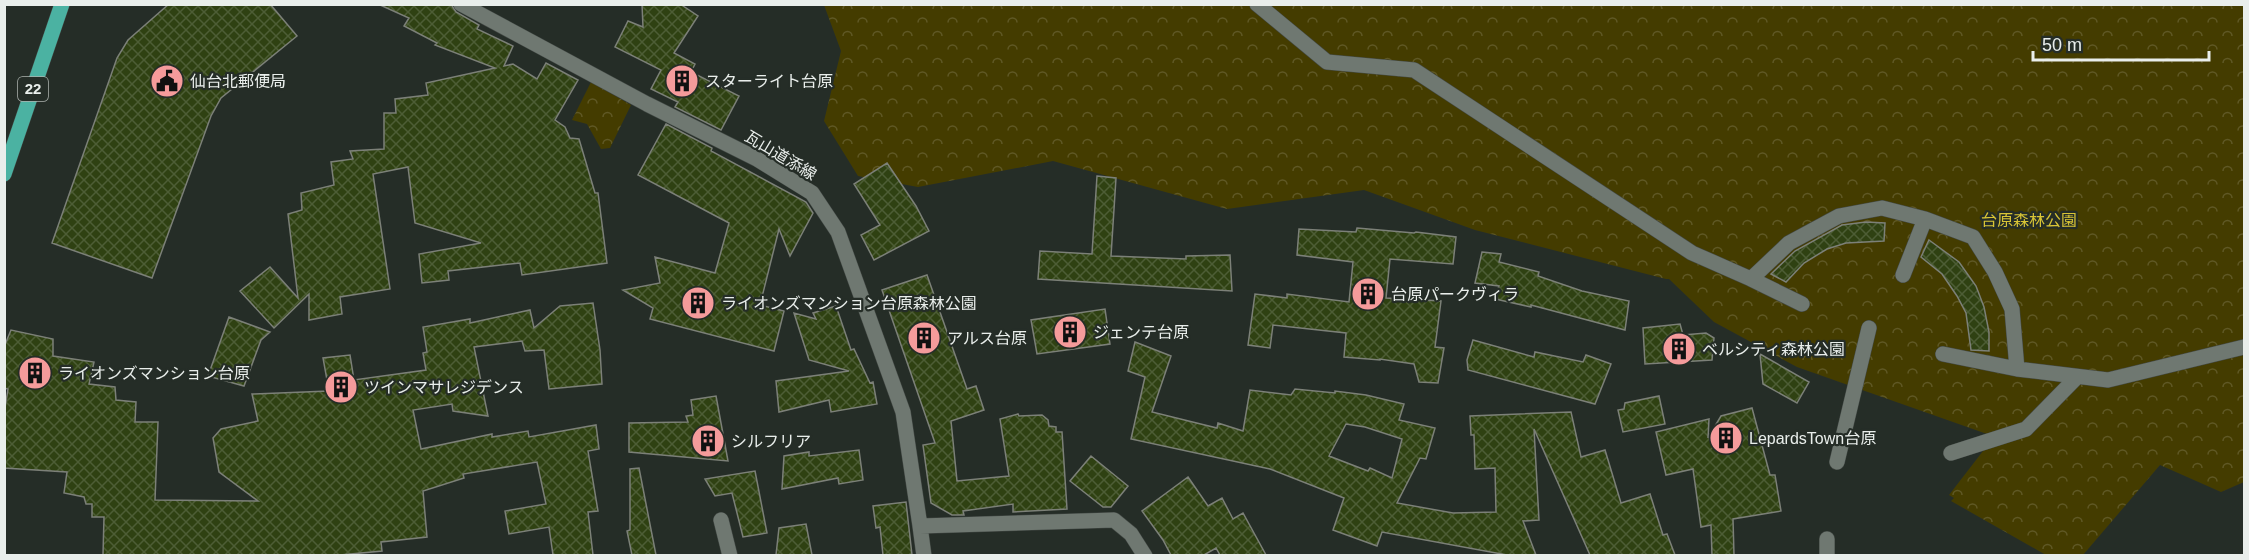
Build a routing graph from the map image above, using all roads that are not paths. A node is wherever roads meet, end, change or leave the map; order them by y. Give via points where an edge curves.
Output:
1 (62, 4) edge
2 (461, 4) edge
3 (1257, 4) edge
4 (4, 174) edge
5 (1925, 219) junction
6 (1904, 275) dead end
7 (1751, 279) junction
8 (1802, 304) dead end
9 (1869, 328) dead end
10 (2244, 347) edge
11 (1943, 354) dead end
12 (2017, 369) junction
13 (2077, 376) junction
14 (1951, 453) dead end
15 (1837, 462) dead end
16 (721, 520) dead end
17 (920, 526) junction
18 (1827, 539) dead end
19 (730, 555) edge
20 (924, 555) edge
21 (1145, 555) edge
22 (1827, 555) edge

1 - 4 main road, 22
2 - 17 street, 瓦山道添線 via 757,159 812,194 838,232 903,412
3 - 7 street via 1327,62 1414,70 1692,253
5 - 6 street
5 - 7 street via 1882,208 1839,216 1789,243
5 - 12 street via 1972,237 1995,272 2012,309
7 - 8 street
9 - 15 street
10 - 13 street via 2108,380
11 - 12 street
12 - 13 street
13 - 14 street via 2026,429
16 - 19 street
17 - 20 street, 瓦山道添線
17 - 21 street via 1114,520 1131,534
18 - 22 street

